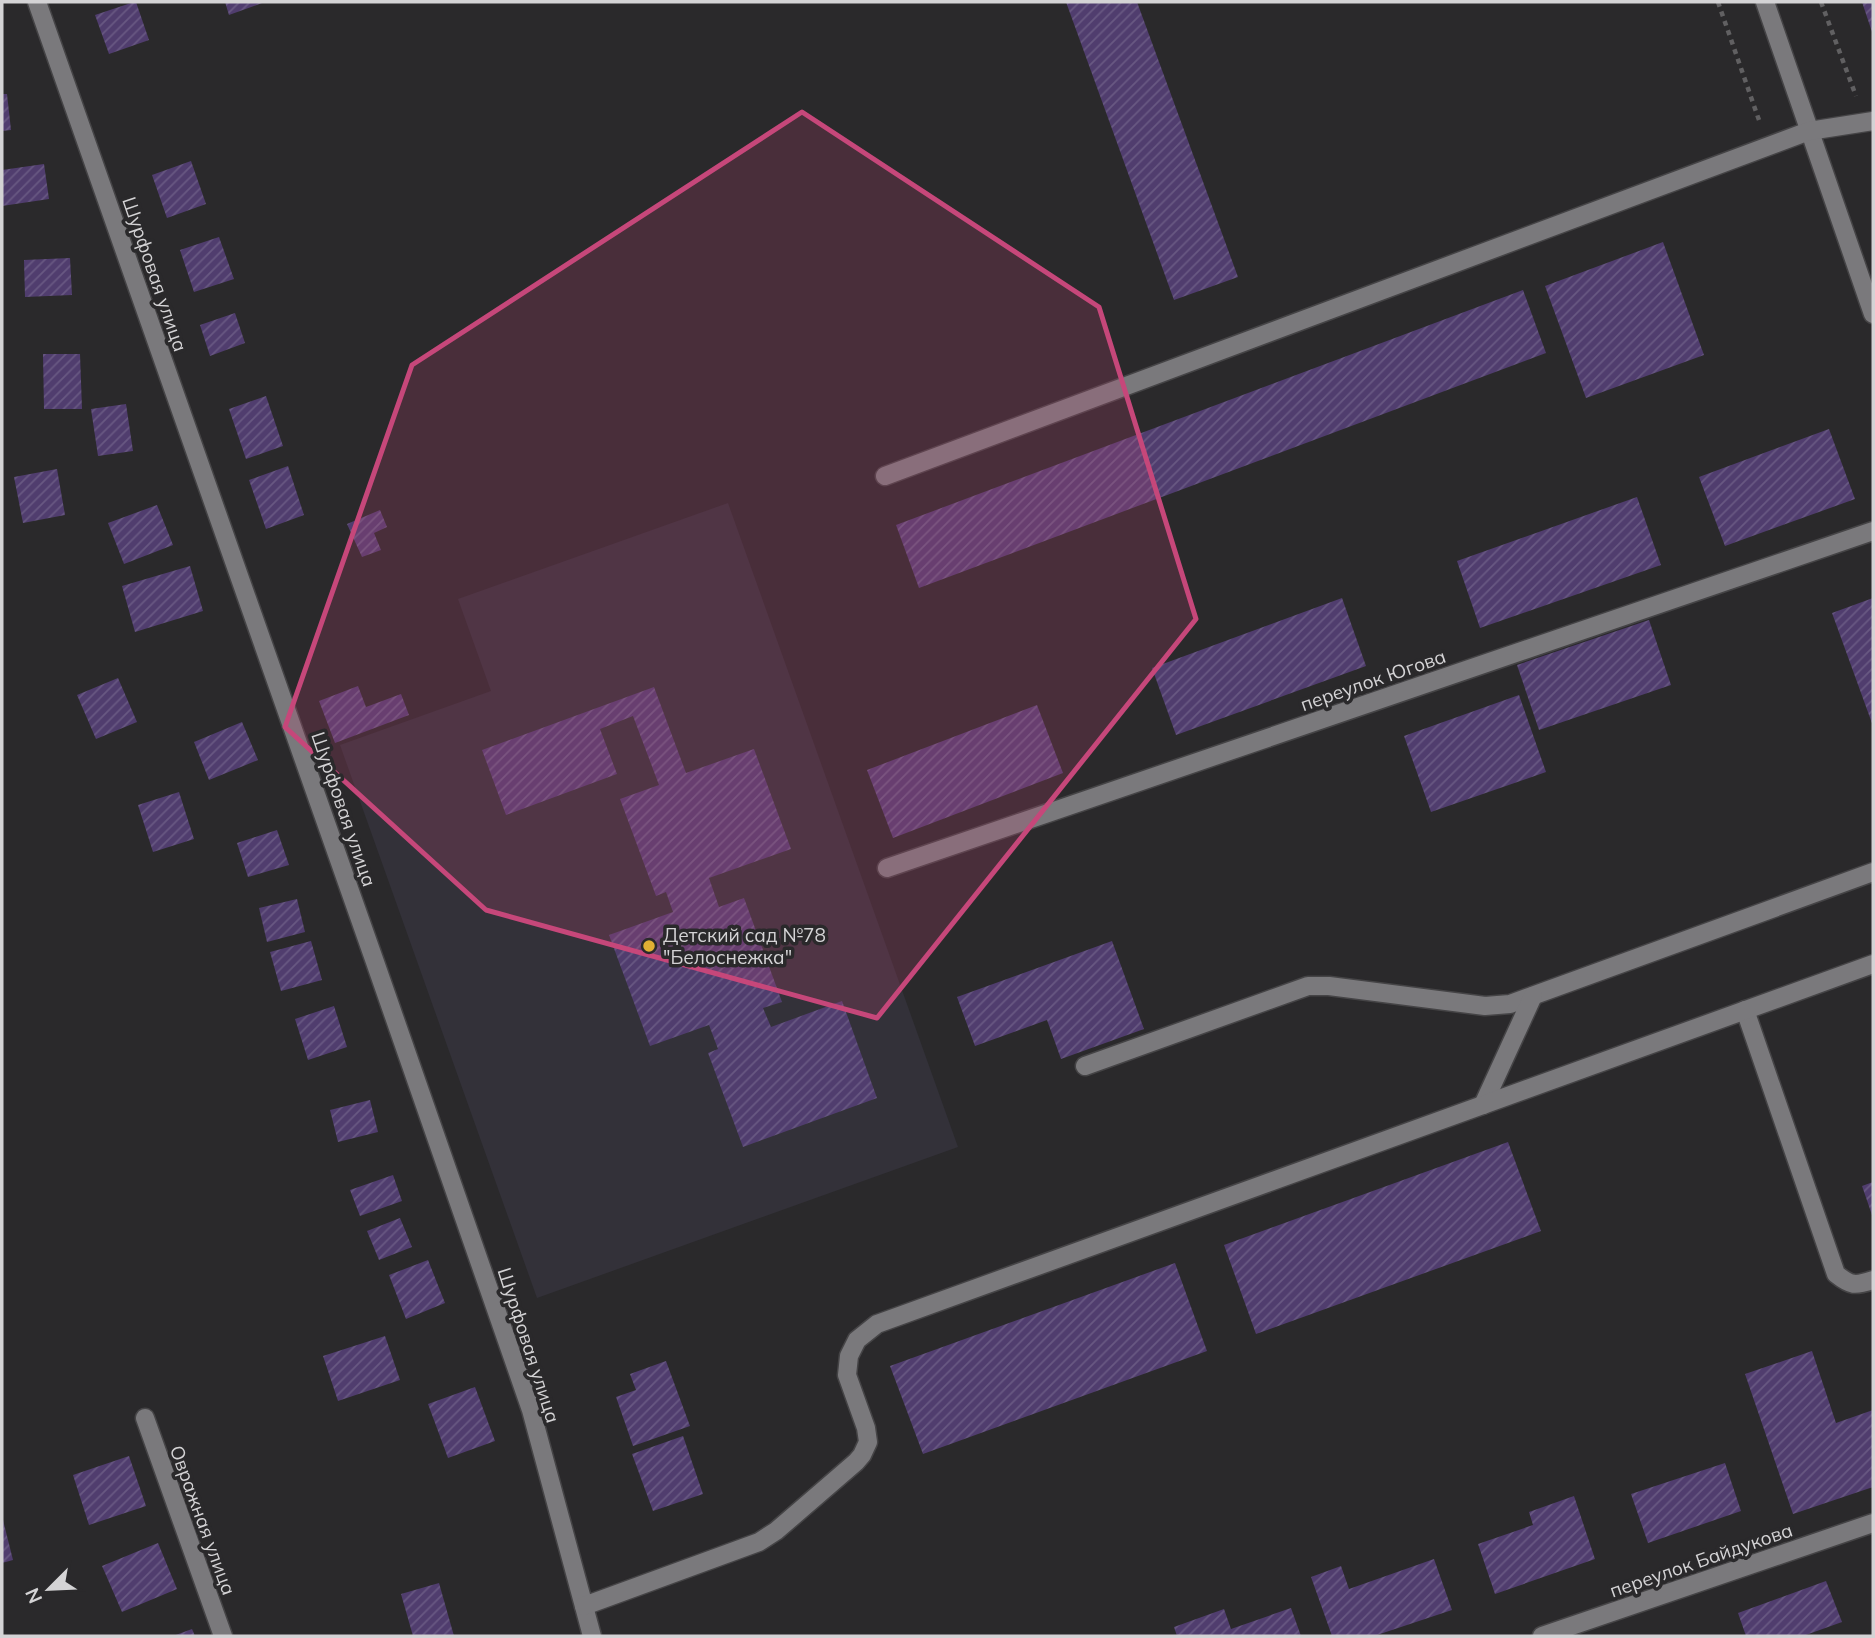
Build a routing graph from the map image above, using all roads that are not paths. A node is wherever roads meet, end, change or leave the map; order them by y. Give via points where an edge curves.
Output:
1 (37, 2) edge
2 (1765, 2) edge
3 (1870, 122) edge
4 (1809, 131) junction
5 (1873, 314) edge
6 (885, 476) dead end
7 (1873, 531) edge
8 (887, 869) dead end
9 (1873, 872) edge
10 (1873, 964) edge
11 (1533, 996) junction
12 (1745, 1010) junction
13 (1085, 1066) dead end
14 (1483, 1105) junction
15 (1873, 1280) edge
16 (145, 1418) dead end
17 (1873, 1523) edge
18 (584, 1606) junction
19 (223, 1636) edge
20 (592, 1636) edge
21 (1542, 1636) edge

1 - 18 street, Шурфовая улица via 531,1410
2 - 4 street
3 - 4 street
4 - 5 street
4 - 6 street
7 - 8 street, переулок Югова
9 - 11 street
10 - 12 street
11 - 13 street via 1485,1006 1308,986
11 - 14 street
12 - 14 street
12 - 15 street via 1836,1274 1858,1285
14 - 18 street via 877,1324 857,1340 849,1356 847,1375 867,1442 856,1462 759,1542
16 - 19 street, Овражная улица
17 - 21 street, переулок Байдукова
18 - 20 street, Шурфовая улица

